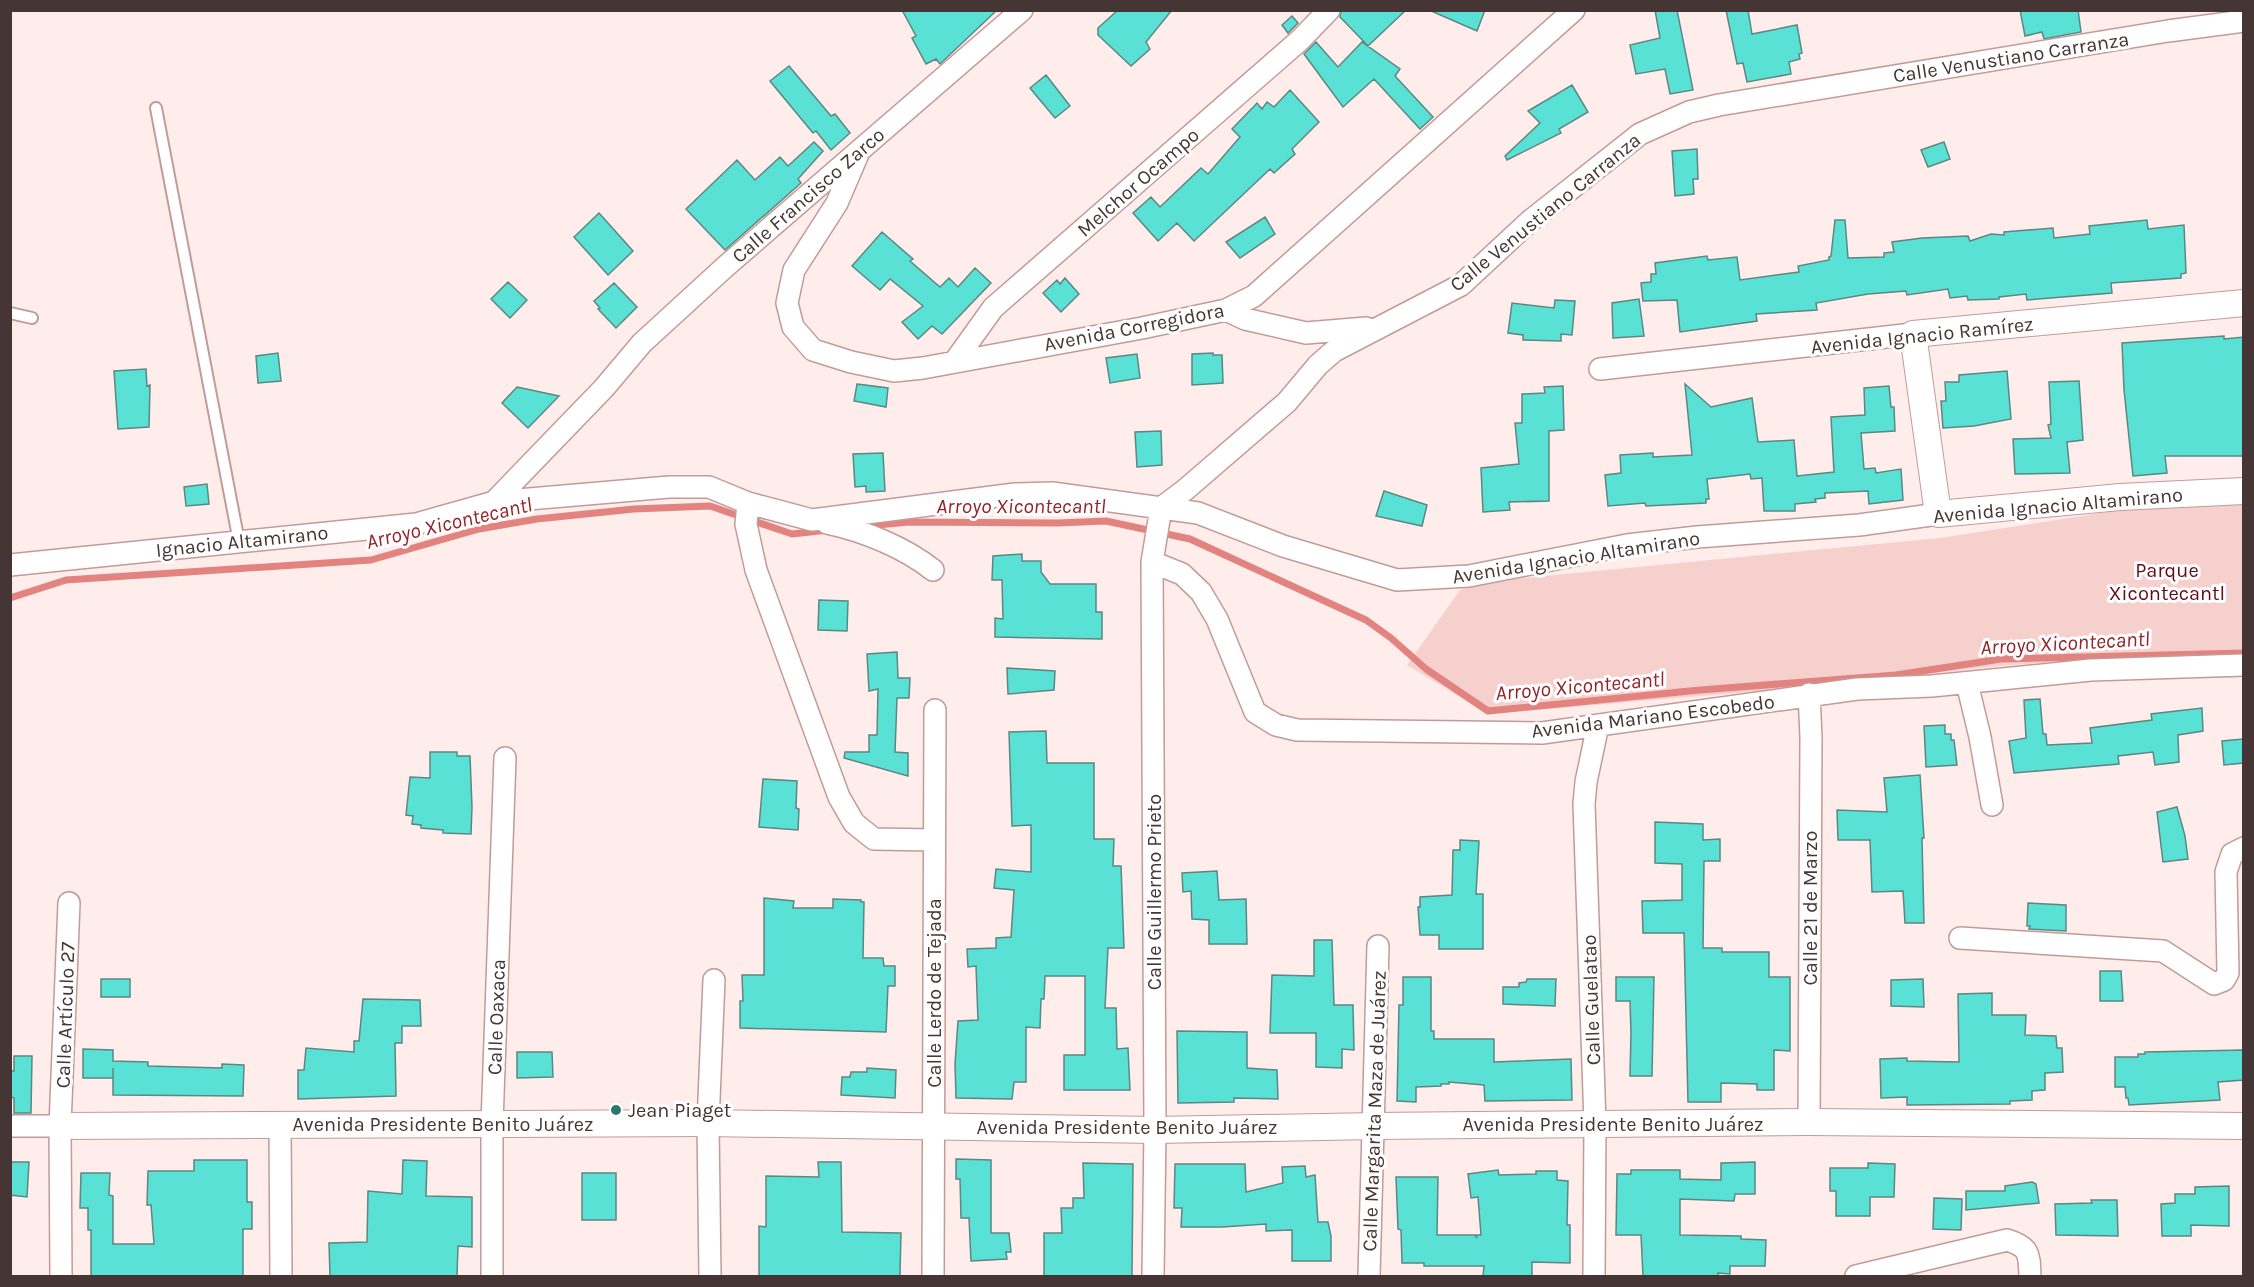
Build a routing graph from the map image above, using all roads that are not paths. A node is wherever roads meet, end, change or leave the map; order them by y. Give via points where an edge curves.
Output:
1 (1022, 10) edge
2 (1329, 10) edge
3 (1574, 10) edge
4 (2244, 21) edge
5 (156, 108) dead end
6 (859, 151) junction
7 (2244, 303) edge
8 (1226, 310) junction
9 (10, 313) edge
10 (32, 318) dead end
11 (1373, 331) junction
12 (1913, 334) junction
13 (955, 361) junction
14 (1600, 369) dead end
15 (2244, 491) edge
16 (494, 502) junction
17 (748, 503) junction
18 (1161, 507) junction
19 (1938, 514) junction
20 (812, 520) junction
21 (239, 542) junction
22 (1152, 562) junction
23 (10, 565) edge
24 (933, 570) dead end
25 (2244, 665) edge
26 (1967, 683) junction
27 (1809, 694) junction
28 (935, 710) dead end
29 (1598, 725) junction
30 (505, 758) dead end
31 (1992, 805) dead end
32 (934, 840) junction
33 (2244, 848) edge
34 (69, 903) dead end
35 (1960, 938) dead end
36 (1378, 946) dead end
37 (714, 980) dead end
38 (1809, 1122) junction
39 (708, 1123) junction
40 (492, 1124) junction
41 (1595, 1124) junction
42 (280, 1125) junction
43 (10, 1126) edge
44 (60, 1126) junction
45 (1375, 1126) junction
46 (2244, 1126) edge
47 (934, 1127) junction
48 (1155, 1130) junction
49 (61, 1276) edge
50 (282, 1276) edge
51 (492, 1276) edge
52 (710, 1276) edge
53 (933, 1276) edge
54 (1153, 1276) edge
55 (1369, 1276) edge
56 (1593, 1276) edge
57 (1856, 1276) edge
58 (2030, 1276) edge

1 - 6 street, Calle Francisco Zarco
2 - 13 street, Melchor Ocampo via 1300,40 993,308
3 - 8 street, Avenida Corregidora via 1254,296
4 - 11 street, Calle Venustiano Carranza via 1689,112 1640,134 1530,221 1461,285
5 - 21 lane
6 - 13 street, Avenida Corregidora via 837,203 794,270 787,303 793,327 813,350 851,362 894,371
6 - 16 street, Calle Francisco Zarco via 642,343
7 - 12 street, Avenida Ignacio Ramírez
8 - 11 street via 1245,319 1306,333 1365,328
8 - 13 street, Avenida Corregidora
9 - 10 lane
11 - 18 street, Calle Venustiano Carranza via 1334,351 1287,402
12 - 14 street, Avenida Ignacio Ramírez
12 - 19 street
15 - 19 street, Avenida Ignacio Altamirano via 2120,497
16 - 17 street, Avenida Ignacio Altamirano via 679,487 709,488
16 - 21 street, Ignacio Altamirano via 416,524
17 - 20 street, Avenida Ignacio Altamirano
17 - 32 street via 746,524 756,570 839,797 855,823 874,839
18 - 19 street, Avenida Ignacio Altamirano via 1198,513 1283,546 1397,580 1468,576 1650,542 1858,525
18 - 20 street, Avenida Ignacio Altamirano via 1052,494 1015,494
18 - 22 street, Calle Guillermo Prieto
20 - 24 street via 850,528 914,555
21 - 23 street, Ignacio Altamirano
22 - 29 street, Avenida Mariano Escobedo via 1182,574 1201,592 1217,619 1255,712 1276,725 1297,729 1542,733
22 - 48 street, Calle Guillermo Prieto
25 - 26 street, Avenida Mariano Escobedo via 2091,670
26 - 27 street, Avenida Mariano Escobedo
26 - 31 street
27 - 29 street, Avenida Mariano Escobedo
27 - 38 street, Calle 21 de Marzo
28 - 32 street, Calle Lerdo de Tejada
29 - 41 street, Calle Guelatao via 1584,804
30 - 40 street, Calle Oaxaca
32 - 47 street, Calle Lerdo de Tejada
33 - 35 street via 2232,854 2226,872 2228,973 2224,980 2214,984 2163,951
34 - 44 street, Calle Artículo 27
36 - 45 street, Calle Margarita Maza de Juárez
37 - 39 street
38 - 41 street, Avenida Presidente Benito Juárez
38 - 46 street, Avenida Presidente Benito Juárez
39 - 40 street, Avenida Presidente Benito Juárez
39 - 47 street, Avenida Presidente Benito Juárez
39 - 52 street
40 - 42 street, Avenida Presidente Benito Juárez
40 - 51 street, Calle Oaxaca
41 - 45 street, Avenida Presidente Benito Juárez
41 - 56 street, Calle Guelatao
42 - 44 street, Avenida Presidente Benito Juárez
42 - 50 street
43 - 44 street, Avenida Presidente Benito Juárez
44 - 49 street, Calle Artículo 27
45 - 48 street, Avenida Presidente Benito Juárez
45 - 55 street, Calle Margarita Maza de Juárez
47 - 48 street, Avenida Presidente Benito Juárez
47 - 53 street, Calle Lerdo de Tejada
48 - 54 street, Calle Guillermo Prieto
57 - 58 street via 2007,1240 2022,1245 2029,1257

